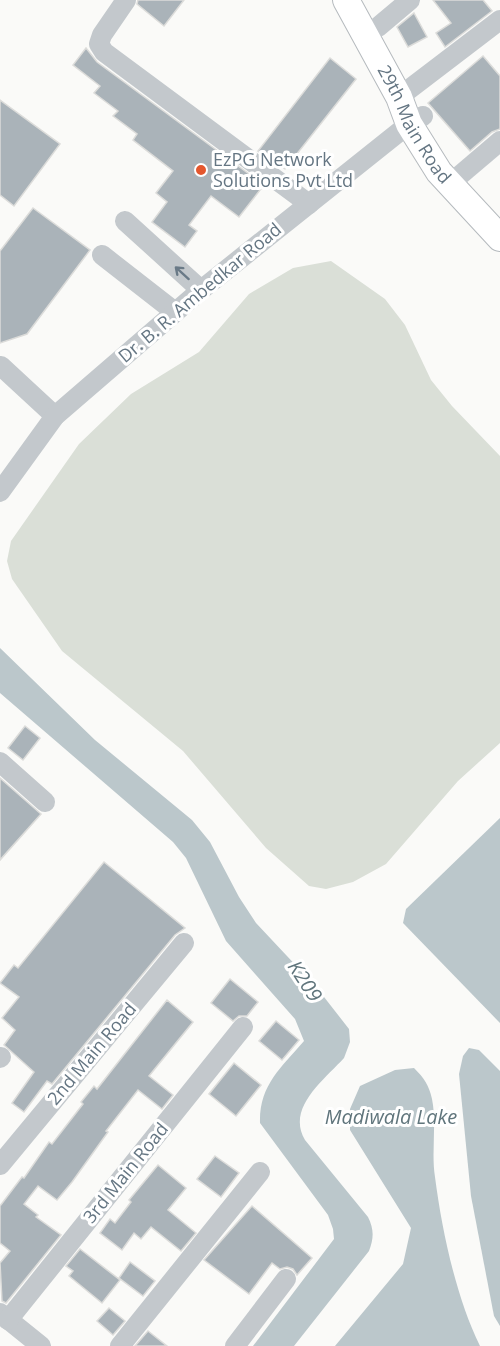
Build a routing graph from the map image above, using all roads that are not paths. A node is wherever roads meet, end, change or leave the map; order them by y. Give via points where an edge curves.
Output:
1 (126, 0) edge
2 (346, 0) edge
3 (363, 0) edge
4 (410, 0) edge
5 (500, 20) edge
6 (378, 27) junction
7 (404, 92) junction
8 (416, 120) junction
9 (500, 141) edge
10 (459, 176) junction
11 (309, 204) junction
12 (125, 221) dead end
13 (500, 222) edge
14 (500, 238) edge
15 (102, 255) dead end
16 (201, 290) junction
17 (175, 312) junction
18 (1, 366) edge
19 (55, 416) junction
20 (0, 492) edge
21 (0, 762) edge
22 (45, 802) dead end
23 (184, 943) dead end
24 (243, 1027) dead end
25 (0, 1165) edge
26 (260, 1172) dead end
27 (286, 1279) dead end
28 (4, 1316) edge
29 (41, 1346) edge
30 (120, 1346) edge
31 (235, 1346) edge

1 - 11 street via 102,35 99,44 104,52
2 - 7 main road, 29th Main Road
3 - 6 main road, 29th Main Road
4 - 6 street
5 - 7 street
6 - 7 main road, 29th Main Road
7 - 8 main road, 29th Main Road
8 - 10 main road, 29th Main Road
8 - 11 street, Dr. B. R. Ambedkar Road
8 - 14 main road, 29th Main Road via 439,172
9 - 10 street
10 - 13 main road, 29th Main Road
11 - 16 street, Dr. B. R. Ambedkar Road
16 -> 12 street
15 - 17 street
16 - 17 street, Dr. B. R. Ambedkar Road
17 - 19 street, Dr. B. R. Ambedkar Road
18 - 19 street
19 - 20 street, Dr. B. R. Ambedkar Road
21 - 22 street
23 - 25 street, 2nd Main Road
24 - 28 street, 3rd Main Road
26 - 30 street
27 - 31 street
28 - 29 street

